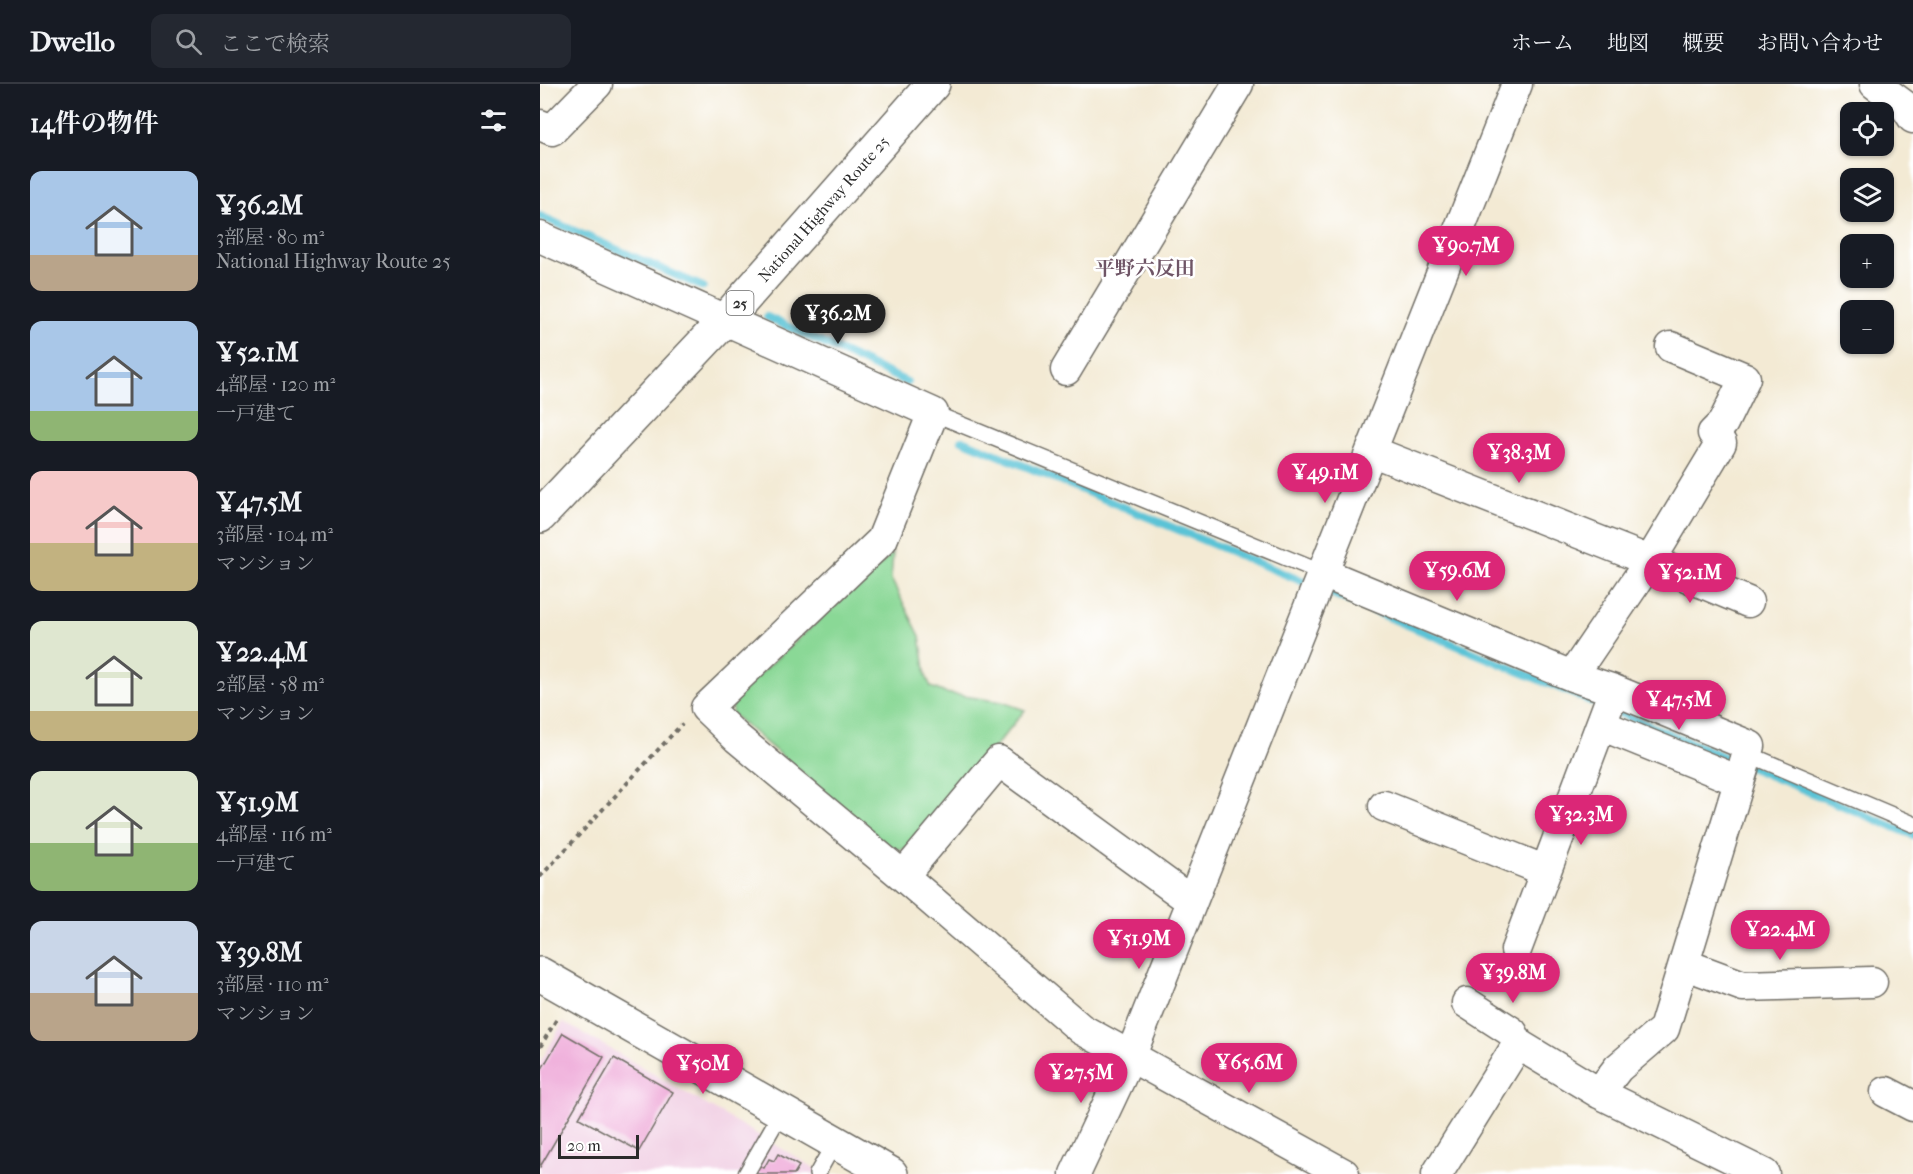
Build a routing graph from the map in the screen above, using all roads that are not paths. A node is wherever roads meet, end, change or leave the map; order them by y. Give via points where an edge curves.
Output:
1 (597, 84) edge
2 (1238, 84) edge
3 (1517, 84) edge
4 (1875, 84) edge
5 (923, 86) edge
6 (1913, 118) edge
7 (540, 125) edge
8 (540, 237) edge
9 (724, 321) junction
10 (1671, 347) dead end
11 (1066, 370) dead end
12 (933, 413) junction
13 (1371, 451) junction
14 (540, 516) edge
15 (1650, 561) junction
16 (1319, 583) junction
17 (1748, 602) dead end
18 (1572, 676) junction
19 (1614, 690) junction
20 (1600, 725) junction
21 (1744, 768) junction
22 (1384, 806) dead end
23 (1913, 824) edge
24 (1546, 871) junction
25 (903, 876) junction
26 (1191, 901) junction
27 (1516, 950) dead end
28 (1684, 964) junction
29 (540, 974) edge
30 (1872, 982) dead end
31 (1467, 1003) dead end
32 (1518, 1044) junction
33 (1131, 1056) junction
34 (1886, 1092) dead end
35 (1599, 1093) junction
36 (1913, 1106) edge
37 (782, 1111) junction
38 (835, 1142) junction
39 (746, 1174) edge
40 (817, 1174) edge
41 (891, 1174) edge
42 (1075, 1174) edge
43 (1344, 1174) edge
44 (1437, 1174) edge
45 (1764, 1174) edge

1 - 7 street via 552,130
2 - 11 street
3 - 13 street
4 - 6 street via 1905,106
5 - 9 main road, National Highway Route 25 / 25
8 - 9 street
9 - 12 street
9 - 14 main road, National Highway Route 25 / 25
10 - 15 street via 1745,378 1723,423 1713,433 1721,443
12 - 16 lane
12 - 25 street via 882,540 706,708
13 - 15 street
13 - 16 street
15 - 17 street
15 - 18 street
16 - 18 street
16 - 26 street
18 - 19 street
19 - 20 street
19 - 21 street via 1750,746
20 - 21 street
20 - 24 street
21 - 23 lane
21 - 28 street
22 - 24 street
24 - 27 street
25 - 26 street via 999,761
25 - 33 street via 1081,1029
26 - 33 street
28 - 30 street via 1743,986
28 - 35 street via 1664,1029 1618,1068
29 - 37 main road
31 - 32 street via 1512,1032
32 - 35 street
32 - 44 street
33 - 42 street
33 - 43 street
34 - 36 street
35 - 45 street
37 - 38 main road
37 - 39 lane
38 - 40 lane
38 - 41 main road

